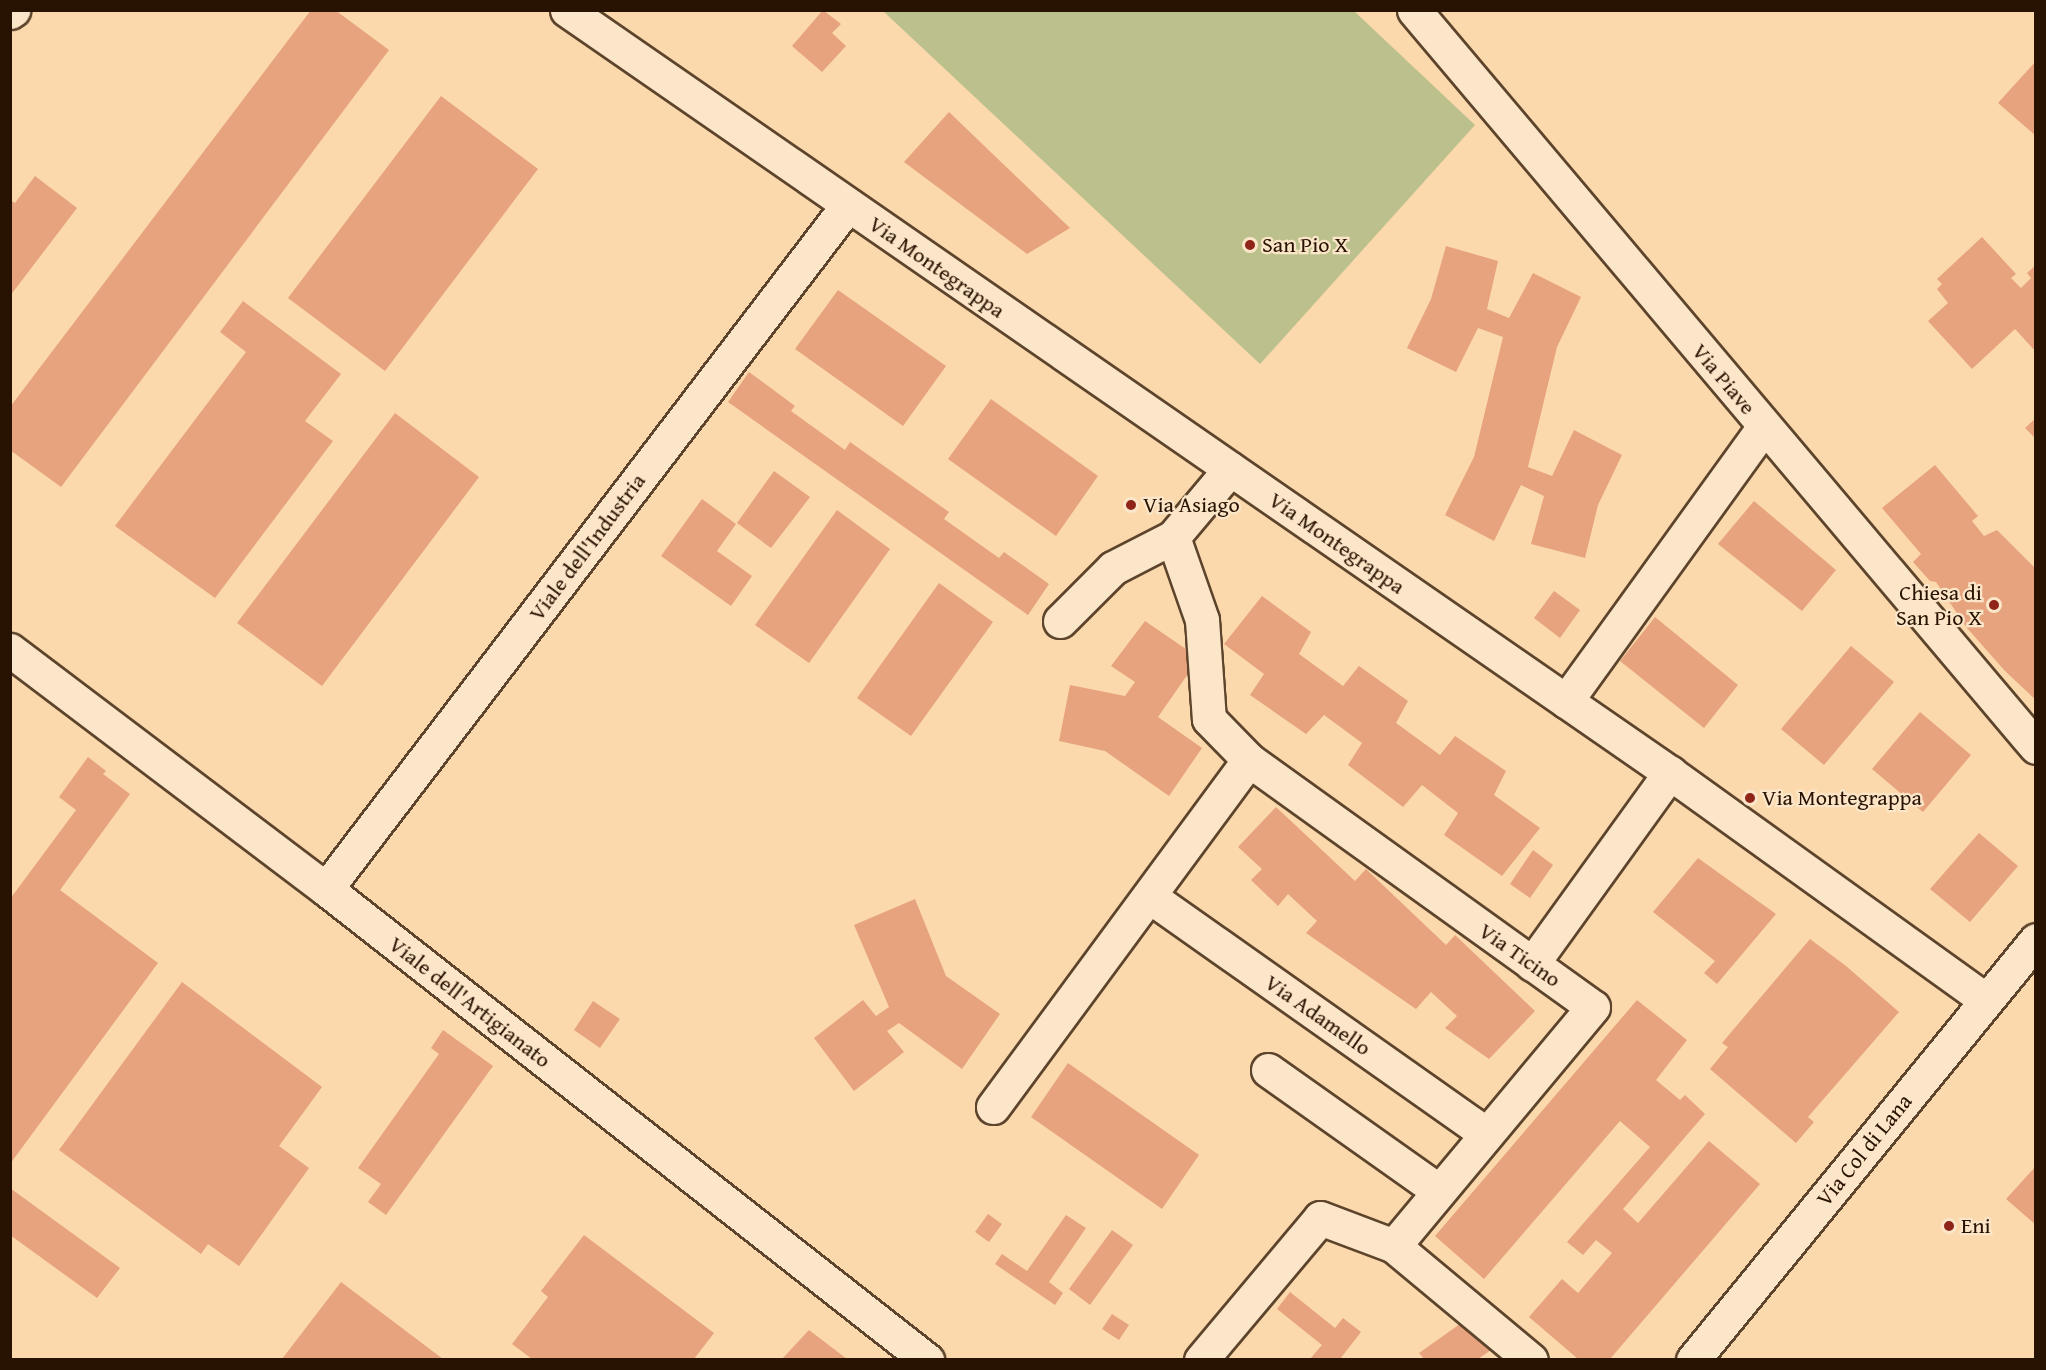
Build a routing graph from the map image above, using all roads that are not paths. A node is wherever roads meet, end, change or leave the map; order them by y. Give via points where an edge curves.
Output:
1 (567, 10) edge
2 (1414, 10) edge
3 (847, 206) junction
4 (1764, 426) junction
5 (1230, 469) junction
6 (1173, 537) junction
7 (1060, 621) dead end
8 (10, 650) edge
9 (1566, 701) junction
10 (2036, 747) edge
11 (1248, 760) junction
12 (1670, 773) junction
13 (326, 889) junction
14 (1149, 896) junction
15 (2036, 940) edge
16 (1532, 964) junction
17 (1985, 999) junction
18 (1268, 1070) dead end
19 (993, 1107) dead end
20 (1487, 1134) junction
21 (1439, 1191) junction
22 (1394, 1246) junction
23 (927, 1359) edge
24 (1201, 1359) edge
25 (1531, 1359) edge
26 (1693, 1359) edge

1 - 3 street, Via Montegrappa
2 - 4 street, Via Piave
3 - 5 street, Via Montegrappa
3 - 13 street, Viale dell'Industria
4 - 9 street
4 - 10 street, Via Piave
5 - 6 street
5 - 9 street, Via Montegrappa
6 - 7 street via 1113,568
6 - 11 street, Via Ticino via 1202,620 1209,719
8 - 13 street, Viale dell'Artigianato
9 - 12 street, Via Montegrappa
11 - 14 street
11 - 16 street, Via Ticino
12 - 16 street
12 - 17 street, Via Montegrappa
13 - 23 street, Viale dell'Artigianato
14 - 19 street
14 - 20 street, Via Adamello
15 - 17 street, Via Col di Lana
16 - 20 street, Via Ticino via 1593,1007
17 - 26 street, Via Col di Lana
18 - 21 street
20 - 21 street, Via Ticino
21 - 22 street, Via Ticino
22 - 24 street via 1320,1218
22 - 25 street

